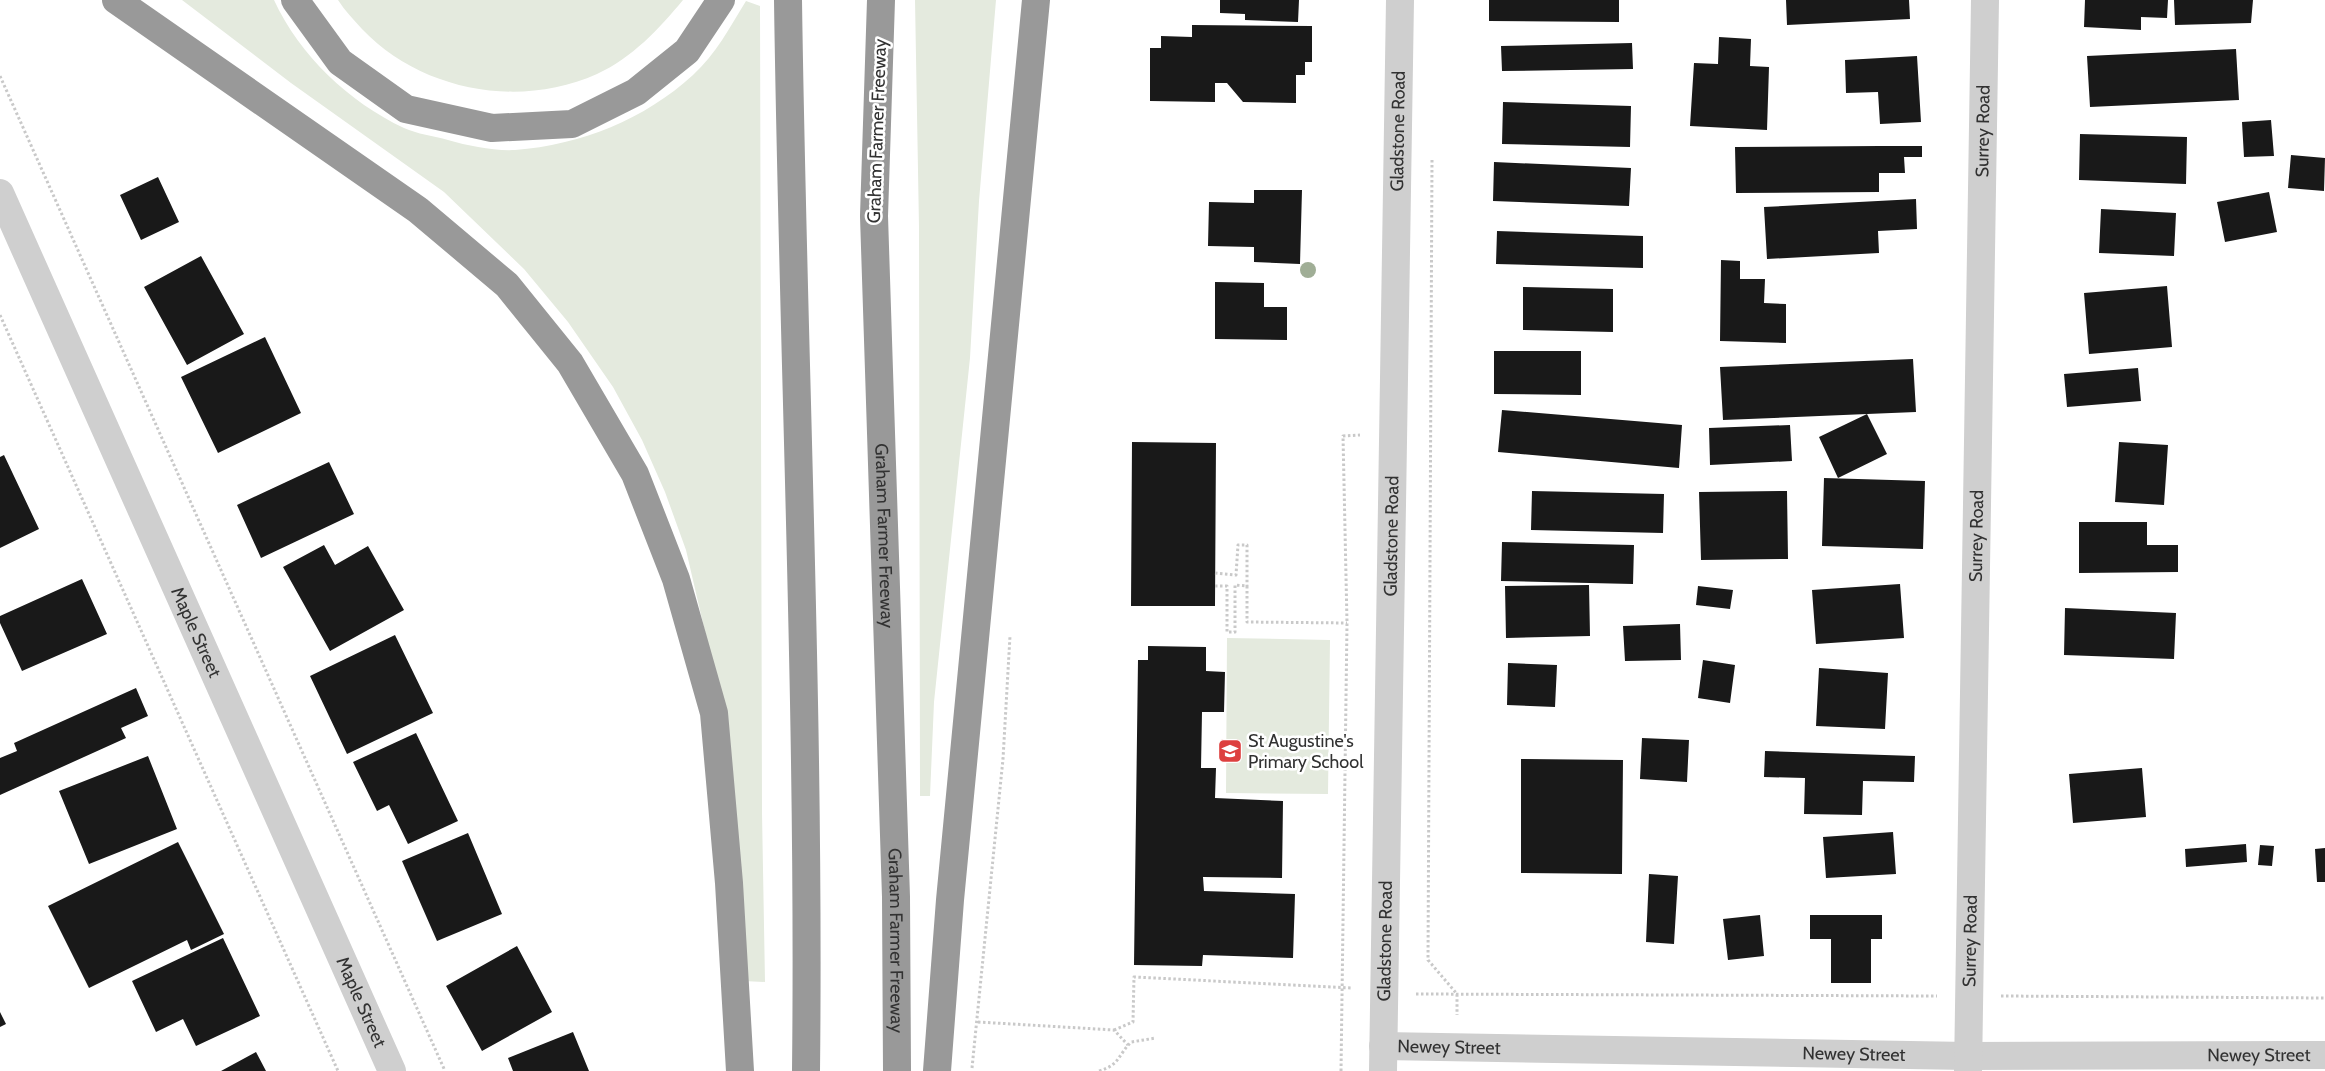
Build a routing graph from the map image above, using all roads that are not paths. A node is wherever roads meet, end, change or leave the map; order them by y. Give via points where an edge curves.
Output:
1 (116, 0) edge
2 (295, 0) edge
3 (721, 0) edge
4 (788, 0) edge
5 (881, 0) edge
6 (1036, 0) edge
7 (1400, 0) edge
8 (1985, 0) edge
9 (0, 193) edge
10 (2325, 1055) edge
11 (1383, 1059) edge
12 (1968, 1063) edge
13 (392, 1071) edge
14 (740, 1071) edge
15 (806, 1071) edge
16 (897, 1071) edge
17 (937, 1071) edge

1 - 14 highway via 418,210 507,285 570,363 636,474 676,579 714,713 729,883
2 - 3 highway via 340,62 406,109 492,128 572,124 636,92 687,51
4 - 15 highway via 808,894
5 - 16 highway, Graham Farmer Freeway via 874,216 895,887
6 - 17 highway via 950,890
7 - 11 street, Gladstone Road
8 - 12 street, Surrey Road
9 - 13 street, Maple Street
10 - 12 street, Newey Street
11 - 12 street, Newey Street via 1456,1047

